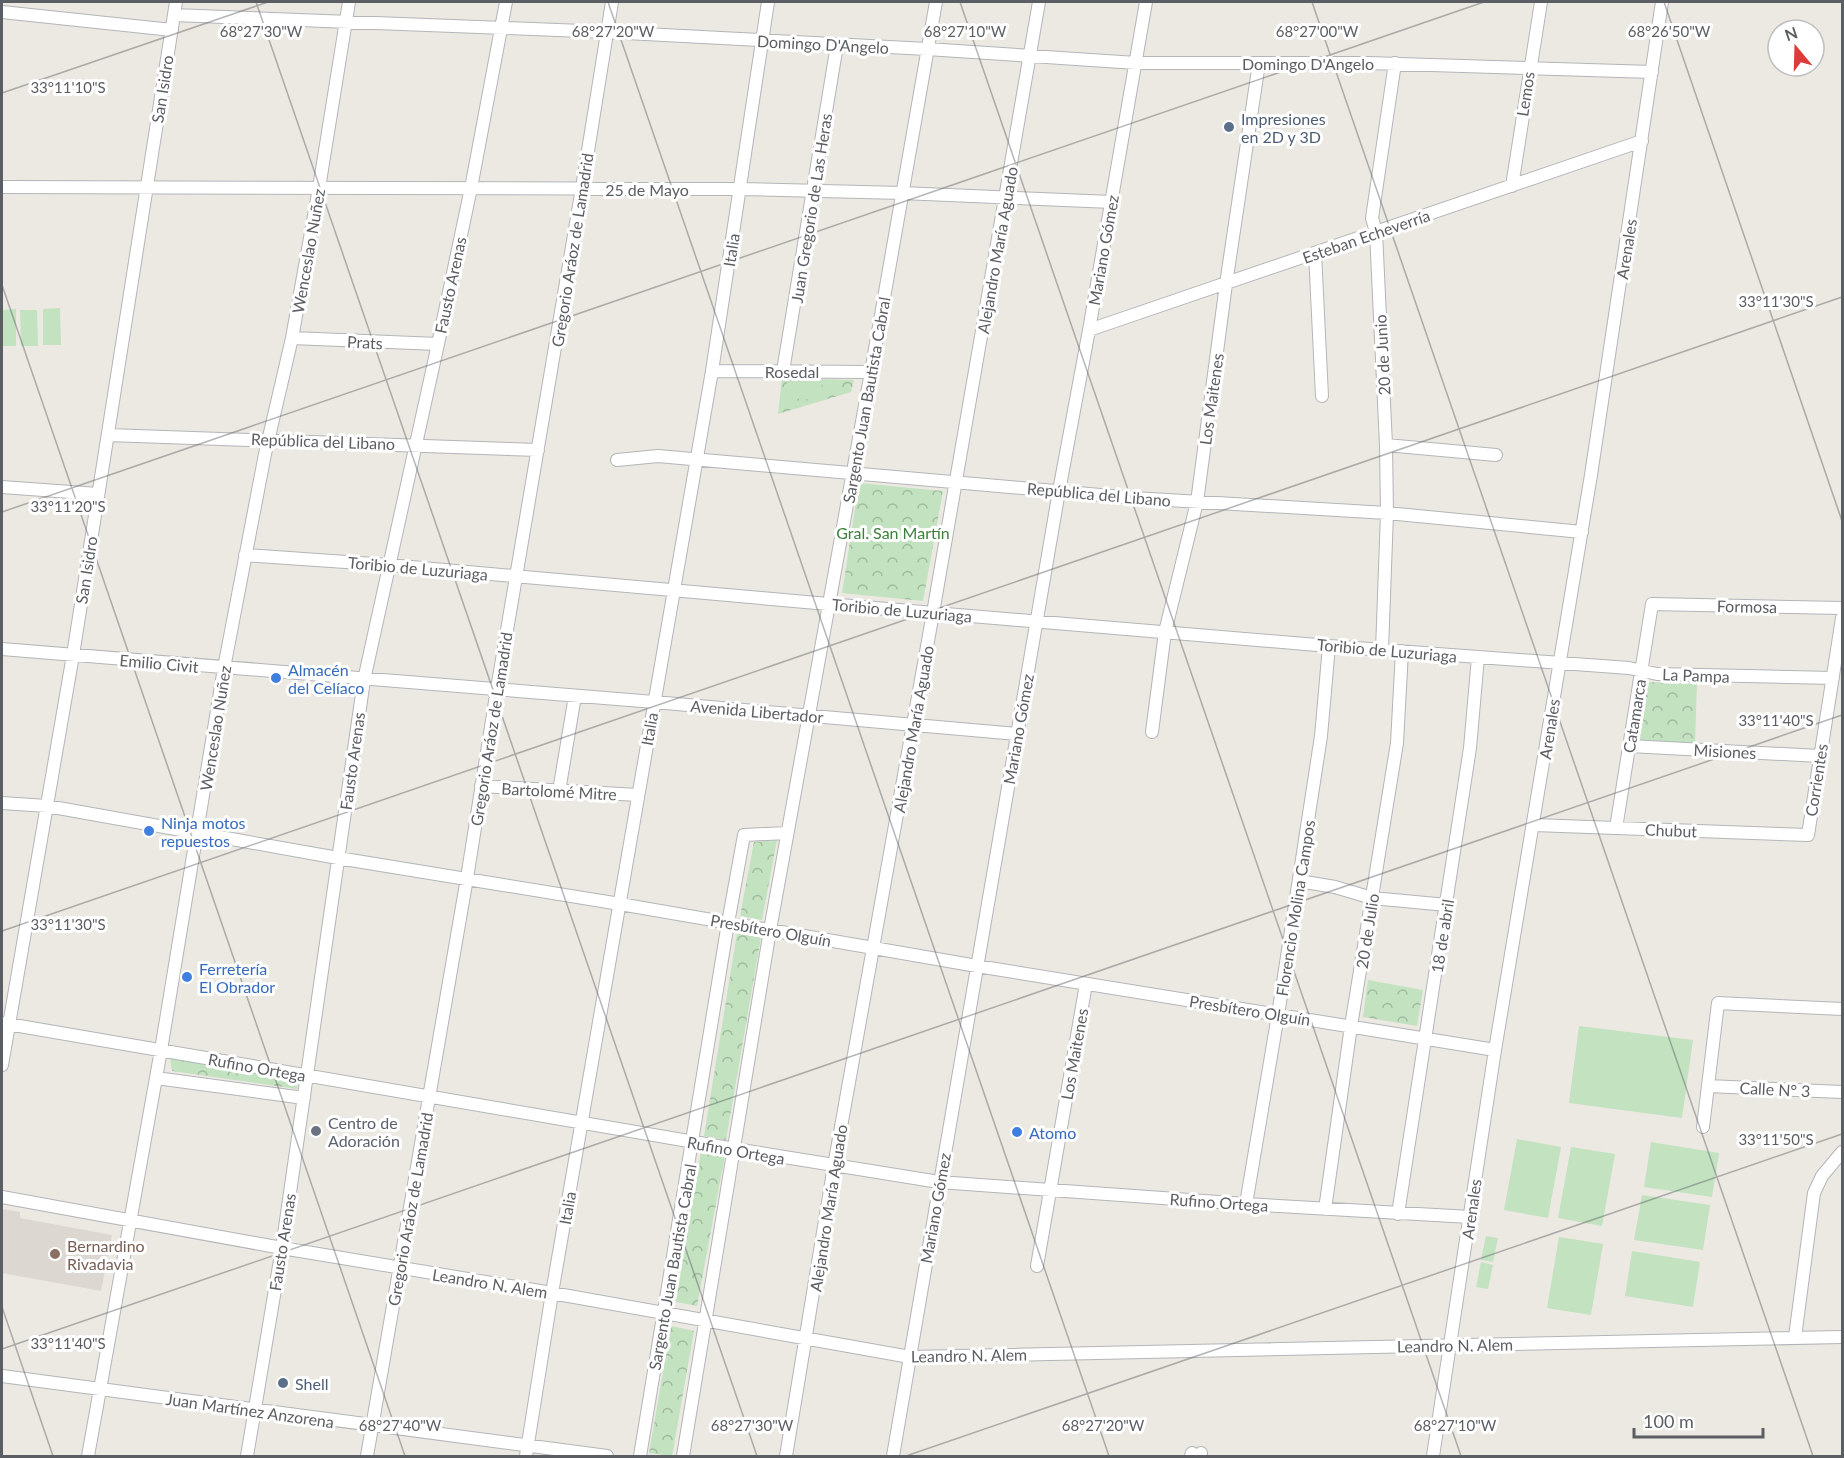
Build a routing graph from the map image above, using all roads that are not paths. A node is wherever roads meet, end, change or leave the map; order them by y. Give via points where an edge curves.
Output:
1 (176, 2) edge
2 (349, 2) edge
3 (506, 2) edge
4 (612, 2) edge
5 (768, 2) edge
6 (936, 2) edge
7 (1039, 2) edge
8 (1146, 2) edge
9 (1541, 2) edge
10 (1662, 2) edge
11 (2, 12) edge
12 (174, 15) junction
13 (346, 22) junction
14 (502, 27) junction
15 (172, 30) junction
16 (607, 32) junction
17 (762, 41) junction
18 (837, 45) junction
19 (927, 49) junction
20 (1029, 57) junction
21 (1136, 63) junction
22 (1259, 63) junction
23 (1395, 63) junction
24 (1529, 68) junction
25 (1652, 72) junction
26 (1642, 141) junction
27 (1512, 186) junction
28 (2, 187) edge
29 (319, 188) junction
30 (471, 188) junction
31 (582, 188) junction
32 (146, 189) junction
33 (741, 189) junction
34 (814, 191) junction
35 (902, 193) junction
36 (1006, 198) junction
37 (1112, 202) junction
38 (1376, 232) junction
39 (1315, 253) junction
40 (1226, 284) junction
41 (1089, 330) junction
42 (292, 338) junction
43 (438, 345) junction
44 (712, 371) junction
45 (783, 371) junction
46 (872, 372) junction
47 (1322, 396) dead end
48 (108, 435) junction
49 (269, 440) junction
50 (417, 444) junction
51 (1386, 445) junction
52 (538, 450) junction
53 (1496, 455) dead end
54 (617, 460) dead end
55 (697, 460) junction
56 (852, 474) junction
57 (956, 482) junction
58 (2, 487) edge
59 (1059, 491) junction
60 (98, 494) junction
61 (1197, 502) junction
62 (1387, 513) junction
63 (1582, 532) junction
64 (245, 555) junction
65 (389, 565) junction
66 (516, 577) junction
67 (675, 590) junction
68 (828, 604) junction
69 (1652, 604) joint
70 (1842, 608) edge
71 (933, 613) junction
72 (1842, 618) edge
73 (1037, 621) junction
74 (1165, 632) junction
75 (1329, 646) junction
76 (2, 649) edge
77 (1382, 650) junction
78 (1402, 651) junction
79 (73, 655) junction
80 (1478, 657) junction
81 (1560, 664) junction
82 (224, 668) junction
83 (1642, 671) junction
84 (1833, 678) junction
85 (364, 680) junction
86 (497, 689) junction
87 (575, 696) junction
88 (654, 702) junction
89 (809, 715) junction
90 (914, 725) junction
91 (1152, 732) dead end
92 (1017, 734) junction
93 (1629, 746) junction
94 (1820, 756) junction
95 (481, 786) junction
96 (559, 791) junction
97 (638, 795) junction
98 (2, 803) edge
99 (47, 806) junction
100 (1534, 825) junction
101 (1616, 828) junction
102 (198, 832) junction
103 (787, 833) junction
104 (1808, 835) joint
105 (338, 858) junction
106 (467, 878) junction
107 (1299, 881) junction
108 (1372, 898) junction
109 (620, 904) junction
110 (1447, 905) junction
111 (728, 923) junction
112 (770, 930) junction
113 (873, 947) junction
114 (977, 966) junction
115 (1086, 984) junction
116 (1842, 1009) edge
117 (1278, 1015) junction
118 (5, 1023) edge
119 (1351, 1026) junction
120 (1425, 1039) junction
121 (161, 1050) junction
122 (1495, 1050) junction
123 (2, 1065) edge
124 (308, 1077) junction
125 (156, 1078) junction
126 (1708, 1086) junction
127 (1842, 1092) edge
128 (430, 1097) junction
129 (304, 1098) junction
130 (582, 1123) junction
131 (1703, 1127) dead end
132 (693, 1142) junction
133 (735, 1149) junction
134 (1842, 1152) edge
135 (834, 1166) junction
136 (939, 1182) junction
137 (1049, 1190) junction
138 (2, 1197) edge
139 (1246, 1204) junction
140 (1325, 1209) junction
141 (1398, 1214) junction
142 (1470, 1217) junction
143 (130, 1220) junction
144 (282, 1248) junction
145 (1037, 1266) dead end
146 (400, 1268) junction
147 (552, 1293) junction
148 (663, 1314) junction
149 (706, 1321) junction
150 (1842, 1337) edge
151 (1795, 1338) junction
152 (806, 1339) junction
153 (1451, 1345) junction
154 (910, 1357) junction
155 (2, 1376) edge
156 (100, 1390) junction
157 (255, 1410) junction
158 (372, 1426) junction
159 (527, 1452) edge
160 (88, 1456) edge
161 (247, 1456) edge
162 (367, 1456) edge
163 (607, 1456) edge
164 (640, 1456) edge
165 (683, 1456) edge
166 (786, 1456) edge
167 (893, 1456) edge
168 (1433, 1456) edge

1 - 12 street, San Isidro
2 - 13 street, Wenceslao Nuñez
3 - 14 street, Fausto Arenas
4 - 16 street, Gregorio Aráoz de Lamadrid
5 - 17 street, Italia
6 - 19 street, Sargento Juan Bautista Cabral
7 - 20 street, Alejandro María Aguado
8 - 21 street, Mariano Gómez
9 - 24 street, Lemos
10 - 25 street, Arenales
11 - 15 street
12 - 13 street, Domingo D'Angelo
12 - 15 street, San Isidro
13 - 14 street, Domingo D'Angelo
13 - 29 street, Wenceslao Nuñez
14 - 16 street, Domingo D'Angelo
14 - 30 street, Fausto Arenas
15 - 32 street, San Isidro
16 - 17 street, Domingo D'Angelo
16 - 31 street, Gregorio Aráoz de Lamadrid
17 - 18 street, Domingo D'Angelo
17 - 33 street, Italia
18 - 19 street, Domingo D'Angelo
18 - 34 street, Juan Gregorio de Las Heras
19 - 20 street, Domingo D'Angelo
19 - 35 street, Sargento Juan Bautista Cabral
20 - 21 street, Domingo D'Angelo
20 - 36 street, Alejandro María Aguado
21 - 22 street, Domingo D'Angelo
21 - 37 street, Mariano Gómez
22 - 23 street, Domingo D'Angelo
22 - 40 street, Los Maitenes
23 - 24 street, Domingo D'Angelo
23 - 38 street, 20 de Junio via 1372,218
24 - 25 street, Domingo D'Angelo
24 - 27 street, Lemos
25 - 26 street, Arenales
26 - 27 street, Esteban Echeverría
26 - 63 street, Arenales
27 - 38 street, Esteban Echeverría
28 - 32 street, 25 de Mayo
29 - 30 street, 25 de Mayo
29 - 32 street, 25 de Mayo
29 - 42 street, Wenceslao Nuñez
30 - 31 street, 25 de Mayo
30 - 43 street, Fausto Arenas
31 - 33 street, 25 de Mayo
31 - 52 street, Gregorio Aráoz de Lamadrid
32 - 48 street, San Isidro
33 - 34 street, 25 de Mayo
33 - 44 street, Italia
34 - 35 street, 25 de Mayo
34 - 45 street, Juan Gregorio de Las Heras
35 - 36 street, 25 de Mayo
35 - 46 street, Sargento Juan Bautista Cabral
36 - 37 street, 25 de Mayo
36 - 57 street, Alejandro María Aguado
37 - 41 street, Mariano Gómez
38 - 39 street, Esteban Echeverría
38 - 51 street, 20 de Junio
39 - 40 street, Esteban Echeverría
39 - 47 street
40 - 41 street, Esteban Echeverría
40 - 61 street, Los Maitenes
41 - 59 street, Mariano Gómez
42 - 43 street, Prats
42 - 49 street, Wenceslao Nuñez
43 - 50 street, Fausto Arenas
44 - 45 street, Rosedal
44 - 55 street, Italia
45 - 46 street, Rosedal
46 - 56 street, Sargento Juan Bautista Cabral
48 - 49 street, República del Libano
48 - 60 street, San Isidro
49 - 50 street, República del Libano
49 - 64 street, Wenceslao Nuñez
50 - 52 street, República del Libano
50 - 65 street, Fausto Arenas
51 - 53 street
51 - 62 street, 20 de Junio
52 - 66 street, Gregorio Aráoz de Lamadrid
54 - 55 street, República del Libano via 658,456
55 - 56 street, República del Libano
55 - 67 street, Italia
56 - 57 street, República del Libano
56 - 68 street, Sargento Juan Bautista Cabral
57 - 59 street, República del Libano
57 - 71 street, Alejandro María Aguado
58 - 60 street
59 - 61 street, República del Libano
59 - 73 street, Mariano Gómez
60 - 79 street, San Isidro
61 - 62 street, República del Libano
61 - 74 street, Los Maitenes
62 - 63 street, República del Libano
62 - 77 street, 20 de Junio
63 - 81 street, Arenales
64 - 65 street, Toribio de Luzuriaga
64 - 82 street, Wenceslao Nuñez
65 - 66 street, Toribio de Luzuriaga
65 - 85 street, Fausto Arenas
66 - 67 street, Toribio de Luzuriaga
66 - 86 street, Gregorio Aráoz de Lamadrid
67 - 68 street, Toribio de Luzuriaga
67 - 88 street, Italia
68 - 71 street, Toribio de Luzuriaga
68 - 89 street, Sargento Juan Bautista Cabral
69 - 70 street, Formosa
69 - 83 street, Catamarca
71 - 73 street, Toribio de Luzuriaga
71 - 90 street, Alejandro María Aguado
72 - 84 street, Corrientes
73 - 74 street, Toribio de Luzuriaga
73 - 92 street, Mariano Gómez
74 - 75 street, Toribio de Luzuriaga
74 - 91 street, Los Maitenes
75 - 77 street, Toribio de Luzuriaga
75 - 107 street, Florencio Molina Campos via 1321,736
76 - 79 street, Emilio Civit
77 - 78 street, Toribio de Luzuriaga
78 - 80 street, Toribio de Luzuriaga
78 - 108 street, 20 de Julio via 1397,743
79 - 82 street, Emilio Civit
79 - 99 street, San Isidro
80 - 81 street, Toribio de Luzuriaga
80 - 110 street, 18 de abril via 1470,748
81 - 83 street, La Pampa
81 - 100 street, Arenales
82 - 85 street, Emilio Civit
82 - 102 street, Wenceslao Nuñez
83 - 84 street, La Pampa
83 - 93 street, Catamarca
84 - 94 street, Corrientes
85 - 86 street, Emilio Civit
85 - 105 street, Fausto Arenas
86 - 87 street, Avenida Libertador
86 - 95 street, Gregorio Aráoz de Lamadrid
87 - 88 street, Avenida Libertador
87 - 96 street
88 - 89 street, Avenida Libertador
88 - 97 street, Italia
89 - 90 street, Avenida Libertador
89 - 103 street, Sargento Juan Bautista Cabral
90 - 92 street, Avenida Libertador
90 - 113 street, Alejandro María Aguado
92 - 114 street, Mariano Gómez
93 - 94 street, Misiones
93 - 101 street, Catamarca
94 - 104 street, Corrientes
95 - 96 street, Bartolomé Mitre
95 - 106 street, Gregorio Aráoz de Lamadrid
96 - 97 street, Bartolomé Mitre
97 - 109 street, Italia
98 - 99 street, Presbítero Olguín
99 - 102 street, Presbítero Olguín
99 - 118 street, San Isidro
100 - 101 street, Chubut
100 - 122 street, Arenales
101 - 104 street, Chubut
102 - 105 street, Presbítero Olguín
102 - 121 street, Wenceslao Nuñez
103 - 111 street, Sargento Juan Bautista Cabral via 744,836
103 - 112 street, Sargento Juan Bautista Cabral
105 - 106 street, Presbítero Olguín
105 - 124 street, Fausto Arenas
106 - 109 street, Presbítero Olguín
106 - 128 street, Gregorio Aráoz de Lamadrid
107 - 108 street
107 - 117 street, Florencio Molina Campos
108 - 110 street
108 - 119 street, 20 de Julio
109 - 111 street, Presbítero Olguín
109 - 130 street, Italia
110 - 120 street, 18 de abril
111 - 112 street, Presbítero Olguín
111 - 132 street, Sargento Juan Bautista Cabral
112 - 113 street, Presbítero Olguín
112 - 133 street, Sargento Juan Bautista Cabral
113 - 114 street, Presbítero Olguín
113 - 135 street, Alejandro María Aguado
114 - 115 street, Presbítero Olguín
114 - 136 street, Mariano Gómez
115 - 117 street, Presbítero Olguín
115 - 137 street, Los Maitenes
116 - 126 street via 1718,1003
117 - 119 street, Presbítero Olguín
117 - 139 street, Florencio Molina Campos
118 - 121 street, Rufino Ortega
118 - 123 street, San Isidro
119 - 120 street, Presbítero Olguín
119 - 140 street, 20 de Julio
120 - 122 street, Presbítero Olguín
120 - 141 street, 18 de abril
121 - 124 street, Rufino Ortega
121 - 125 street, Wenceslao Nuñez
122 - 142 street, Arenales
124 - 128 street, Rufino Ortega
124 - 129 street, Fausto Arenas
125 - 129 street, Rufino Ortega
125 - 143 street, Wenceslao Nuñez
126 - 127 street, Calle N° 3
126 - 131 street
128 - 130 street, Rufino Ortega
128 - 146 street, Gregorio Aráoz de Lamadrid
129 - 144 street, Fausto Arenas
130 - 132 street, Rufino Ortega
130 - 147 street, Italia
132 - 133 street, Rufino Ortega
132 - 148 street, Sargento Juan Bautista Cabral
133 - 135 street, Rufino Ortega
133 - 149 street, Sargento Juan Bautista Cabral
134 - 151 street via 1814,1193
135 - 136 street, Rufino Ortega
135 - 152 street, Alejandro María Aguado
136 - 137 street, Rufino Ortega
136 - 154 street, Mariano Gómez
137 - 139 street, Rufino Ortega
137 - 145 street, Los Maitenes
138 - 143 street, Leandro N. Alem
139 - 140 street, Rufino Ortega
140 - 141 street, Rufino Ortega
141 - 142 street, Rufino Ortega
142 - 153 street, Arenales
143 - 144 street, Leandro N. Alem
143 - 156 street, Wenceslao Nuñez
144 - 146 street, Leandro N. Alem
144 - 157 street, Fausto Arenas
146 - 147 street, Leandro N. Alem
146 - 158 street, Gregorio Aráoz de Lamadrid
147 - 148 street, Leandro N. Alem
147 - 159 street, Italia
148 - 149 street, Leandro N. Alem
148 - 164 street, Sargento Juan Bautista Cabral
149 - 152 street, Leandro N. Alem
149 - 165 street, Sargento Juan Bautista Cabral
150 - 151 street, Leandro N. Alem
151 - 153 street, Leandro N. Alem
152 - 154 street, Leandro N. Alem
152 - 166 street, Alejandro María Aguado
153 - 154 street, Leandro N. Alem
153 - 168 street, Arenales
154 - 167 street, Mariano Gómez
155 - 156 street, Juan Martínez Anzorena
156 - 157 street, Juan Martínez Anzorena
156 - 160 street, Wenceslao Nuñez
157 - 158 street, Juan Martínez Anzorena
157 - 161 street, Fausto Arenas
158 - 159 street, Juan Martínez Anzorena
158 - 162 street, Gregorio Aráoz de Lamadrid
159 - 163 street, Juan Martínez Anzorena

